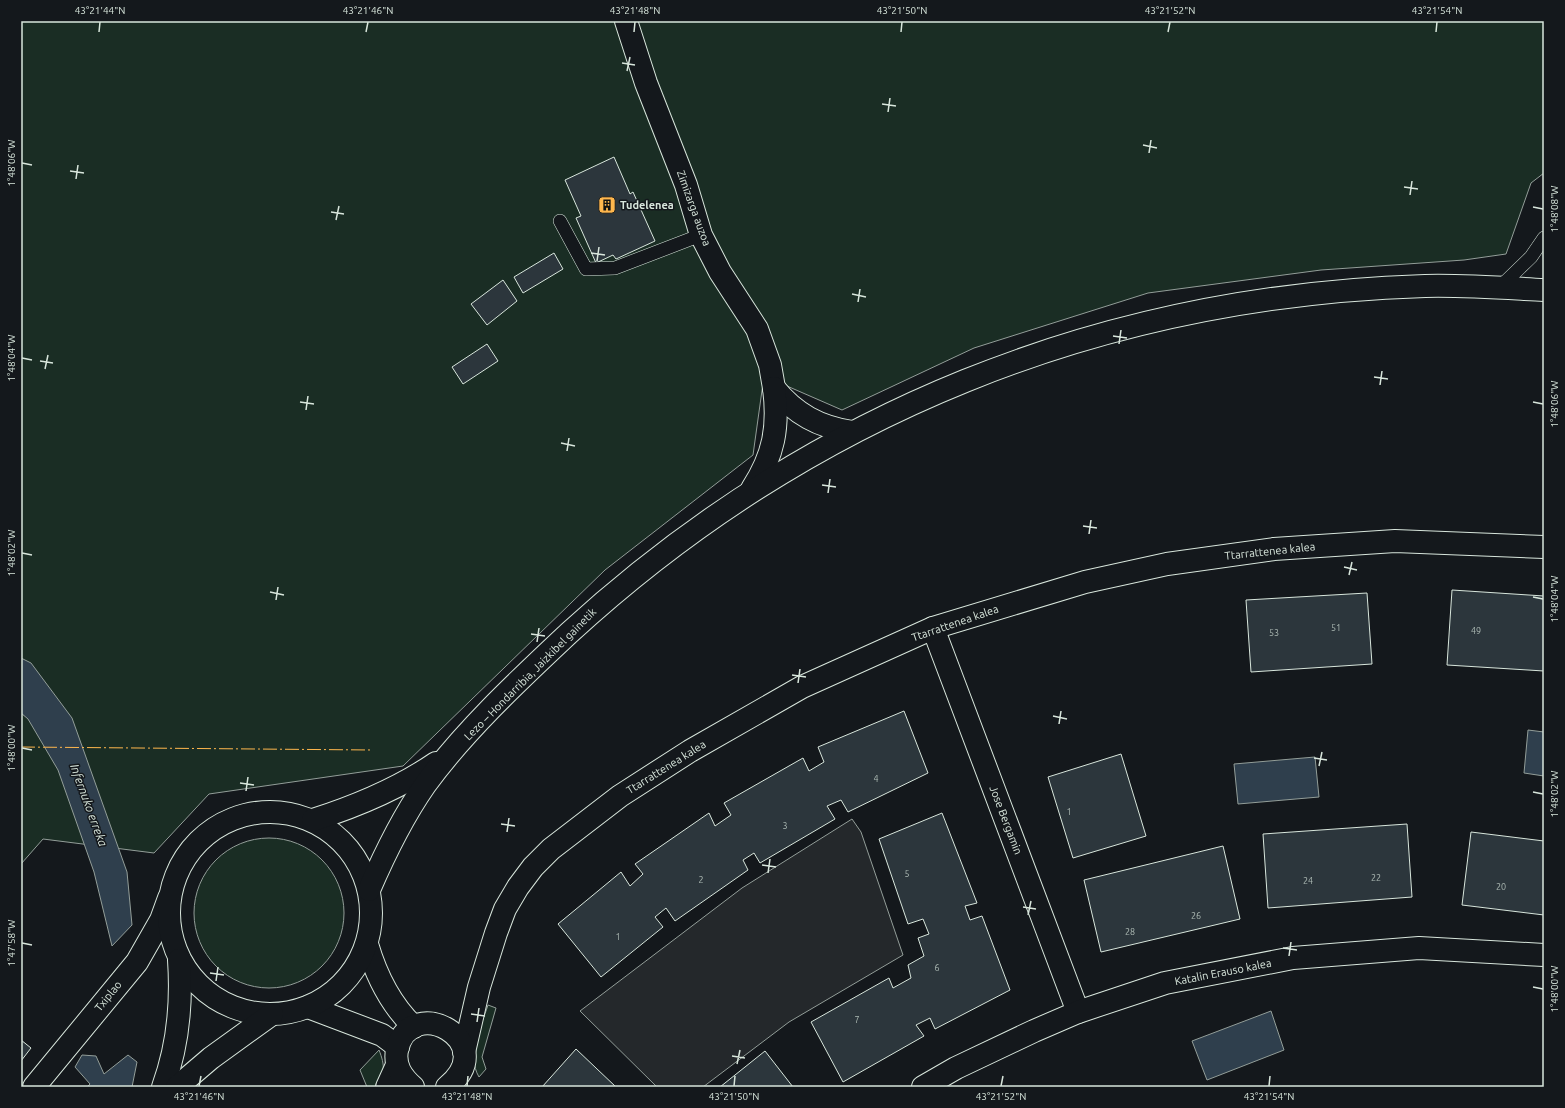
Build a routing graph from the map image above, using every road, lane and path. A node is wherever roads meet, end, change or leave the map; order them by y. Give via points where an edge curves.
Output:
1 (626, 21) edge
2 (560, 221) dead end
3 (701, 235) junction
4 (1544, 238) edge
5 (1499, 288) junction
6 (1544, 290) edge
7 (774, 388) junction
8 (852, 432) junction
9 (751, 492) junction
10 (1544, 547) edge
11 (934, 628) junction
12 (450, 753) junction
13 (313, 820) junction
14 (369, 890) junction
15 (169, 898) junction
16 (367, 944) junction
17 (1544, 955) edge
18 (179, 958) junction
19 (479, 987) junction
20 (308, 1007) junction
21 (1078, 1012) junction
22 (272, 1014) junction
23 (437, 1024) junction
24 (414, 1027) junction
25 (464, 1052) junction
26 (398, 1056) junction
27 (455, 1085) edge
28 (34, 1087) edge
29 (163, 1087) edge
30 (177, 1087) edge
31 (387, 1087) edge
32 (413, 1087) edge
33 (922, 1087) edge

1 - 3 street, Zimizarga auzoa via 646,83 686,184
2 - 3 lane via 586,269 615,268
3 - 7 street, Zimizarga auzoa via 720,272 757,329 770,365
4 - 5 lane via 1531,257
5 - 6 street, Lezo – Hondarribia, Jaizkibel gainetik
5 - 8 street, Lezo – Hondarribia, Jaizkibel gainetik via 1429,286 1360,289 1222,306 1154,320 1013,362 955,384
7 - 8 street via 795,410 808,419 822,426
7 - 9 street, Zimizarga auzoa via 777,425 774,443
8 - 9 street, Lezo – Hondarribia, Jaizkibel gainetik
9 - 12 street, Lezo – Hondarribia, Jaizkibel gainetik via 654,561 600,605 548,653
10 - 11 street, Ttarrattenea kalea via 1395,541 1274,549 1167,564 1085,582
11 - 19 street, Ttarrattenea kalea via 802,687 690,751 620,796 551,849 533,867 505,909
11 - 21 street, Jose Bergamin
12 - 13 street, Lezo – Hondarribia, Jaizkibel gainetik via 385,794
12 - 14 street, Lezo – Hondarribia, Jaizkibel gainetik via 403,818
13 - 14 street, Lezo – Hondarribia, Jaizkibel gainetik via 332,832 349,848 361,868
13 - 15 street, Lezo – Hondarribia, Jaizkibel gainetik via 290,813 267,811 244,814 222,823 203,837 187,854 176,875
14 - 16 street, Lezo – Hondarribia, Jaizkibel gainetik via 371,926
15 - 18 street, Lezo – Hondarribia, Jaizkibel gainetik via 172,940
15 - 28 street, Txiplao via 161,920 137,962
16 - 20 street, Lezo – Hondarribia, Jaizkibel gainetik via 358,964 345,982 328,997
16 - 24 street via 379,977 401,1015
17 - 21 street, Katalin Erauso kalea via 1419,948 1293,958 1165,983
18 - 22 street, Lezo – Hondarribia, Jaizkibel gainetik via 192,978 208,994 228,1005 249,1012
18 - 29 street, Lezo – Hondarribia, Jaizkibel gainetik via 181,990 177,1035
19 - 23 street, Ttarrattenea kalea via 462,1009
19 - 25 street, Ttarrattenea kalea
20 - 22 street, Lezo – Hondarribia, Jaizkibel gainetik
20 - 26 street via 382,1035
21 - 33 street, Katalin Erauso kalea via 956,1068
22 - 30 street, Lezo – Hondarribia, Jaizkibel gainetik via 210,1058
23 - 24 street via 425,1023
23 - 25 street via 455,1034
24 - 26 street via 407,1032
25 - 27 street, Ttarrattenea kalea via 462,1072
26 - 31 street
26 - 32 street via 400,1073

